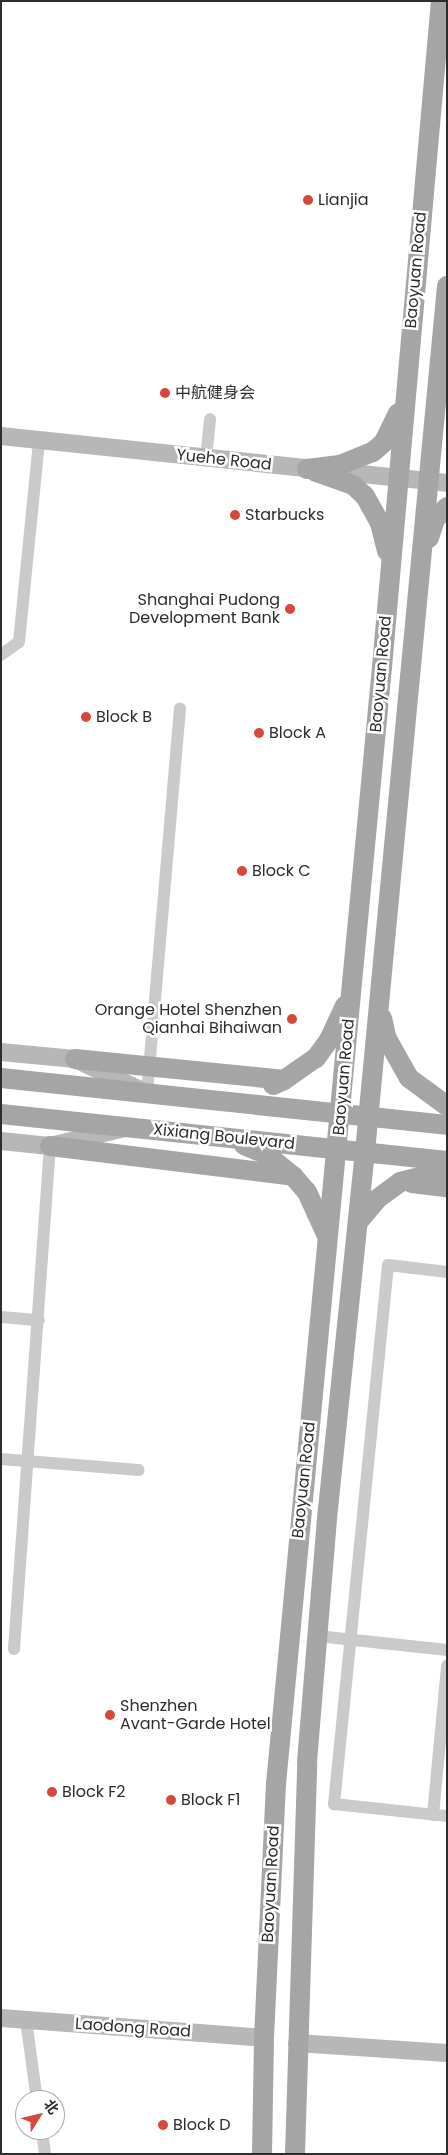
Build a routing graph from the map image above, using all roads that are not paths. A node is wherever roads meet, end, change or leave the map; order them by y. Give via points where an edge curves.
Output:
1 (441, 1) edge
2 (447, 286) edge
3 (406, 380) junction
4 (436, 397) junction
5 (210, 419) dead end
6 (1, 436) edge
7 (39, 440) junction
8 (447, 447) edge
9 (206, 458) junction
10 (307, 469) junction
11 (398, 478) junction
12 (438, 482) edge
13 (447, 507) edge
14 (391, 574) junction
15 (418, 586) junction
16 (1, 655) edge
17 (180, 708) dead end
18 (353, 980) junction
19 (381, 981) junction
20 (1, 1052) edge
21 (75, 1059) junction
22 (150, 1067) junction
23 (1, 1078) edge
24 (284, 1080) junction
25 (426, 1091) junction
26 (147, 1093) junction
27 (447, 1094) edge
28 (212, 1100) junction
29 (447, 1106) edge
30 (340, 1113) junction
31 (1, 1114) edge
32 (369, 1116) junction
33 (447, 1125) edge
34 (128, 1127) junction
35 (216, 1136) junction
36 (1, 1141) edge
37 (50, 1146) junction
38 (337, 1149) junction
39 (365, 1152) junction
40 (447, 1161) edge
41 (447, 1170) edge
42 (293, 1176) junction
43 (400, 1182) junction
44 (447, 1187) edge
45 (358, 1222) junction
46 (328, 1240) junction
47 (447, 1272) edge
48 (324, 1276) junction
49 (352, 1279) junction
50 (1, 1317) edge
51 (39, 1320) junction
52 (1, 1460) edge
53 (28, 1462) junction
54 (139, 1470) dead end
55 (317, 1636) junction
56 (351, 1640) junction
57 (14, 1649) dead end
58 (447, 1650) edge
59 (447, 1666) edge
60 (433, 1814) junction
61 (447, 1816) edge
62 (1, 2018) edge
63 (26, 2020) junction
64 (264, 2038) junction
65 (297, 2043) junction
66 (447, 2053) edge
67 (36, 2090) edge
68 (43, 2140) edge
69 (45, 2154) edge
70 (262, 2154) edge
71 (295, 2154) edge

1 - 3 main road, Baoyuan Road
2 - 4 main road, Baoyuan Road
3 - 10 main road via 392,430 373,452 340,465
3 - 11 main road, Baoyuan Road
4 - 8 main road via 439,425
4 - 12 main road, Baoyuan Road
5 - 9 street
6 - 7 street, Yuehe Road
7 - 9 street, Yuehe Road
7 - 16 street via 19,642
9 - 10 street, Yuehe Road
10 - 11 street, Yuehe Road
10 - 14 main road via 353,486 365,496 380,523
11 - 12 street, Yuehe Road
11 - 14 main road, Baoyuan Road
12 - 15 main road, Baoyuan Road
13 - 15 main road via 435,519
14 - 18 main road, Baoyuan Road
15 - 19 main road, Baoyuan Road
17 - 22 street
18 - 24 main road via 341,1017 329,1040 316,1058
18 - 30 main road, Baoyuan Road
19 - 25 main road via 382,1019 387,1039 409,1078
19 - 32 main road, Baoyuan Road
20 - 21 street
21 - 22 main road
21 - 26 street
22 - 24 main road
22 - 26 street
23 - 26 main road
24 - 28 main road via 244,1094
25 - 27 main road
25 - 29 main road
26 - 28 main road
28 - 30 main road
30 - 32 main road
30 - 38 main road, Baoyuan Road
31 - 34 main road, Xixiang Boulevard
32 - 33 main road
32 - 39 main road, Baoyuan Road
34 - 35 main road, Xixiang Boulevard
34 - 37 street
35 - 38 main road, Xixiang Boulevard
35 - 42 main road via 267,1155
36 - 37 street
37 - 42 main road
37 - 51 street
38 - 39 main road, Xixiang Boulevard
38 - 46 main road, Baoyuan Road
39 - 40 main road, Xixiang Boulevard
39 - 45 main road, Baoyuan Road
41 - 43 main road
42 - 46 main road via 310,1198
43 - 44 main road
43 - 45 main road via 377,1198
45 - 49 main road, Baoyuan Road
46 - 48 main road, Baoyuan Road
47 - 56 street via 388,1265
48 - 49 main road via 332,1264 341,1263 348,1267
48 - 64 main road, Baoyuan Road via 276,1784
49 - 55 main road, Baoyuan Road
50 - 51 street
51 - 53 street
52 - 53 street
53 - 54 street
53 - 57 street
55 - 56 street
55 - 65 main road, Baoyuan Road via 306,1762
56 - 58 street
56 - 60 street via 334,1804
59 - 60 street
60 - 61 street
62 - 63 street, Laodong Road
63 - 64 street, Laodong Road
63 - 67 street
64 - 70 main road, Baoyuan Road
65 - 66 street
65 - 71 main road, Baoyuan Road
68 - 69 street

